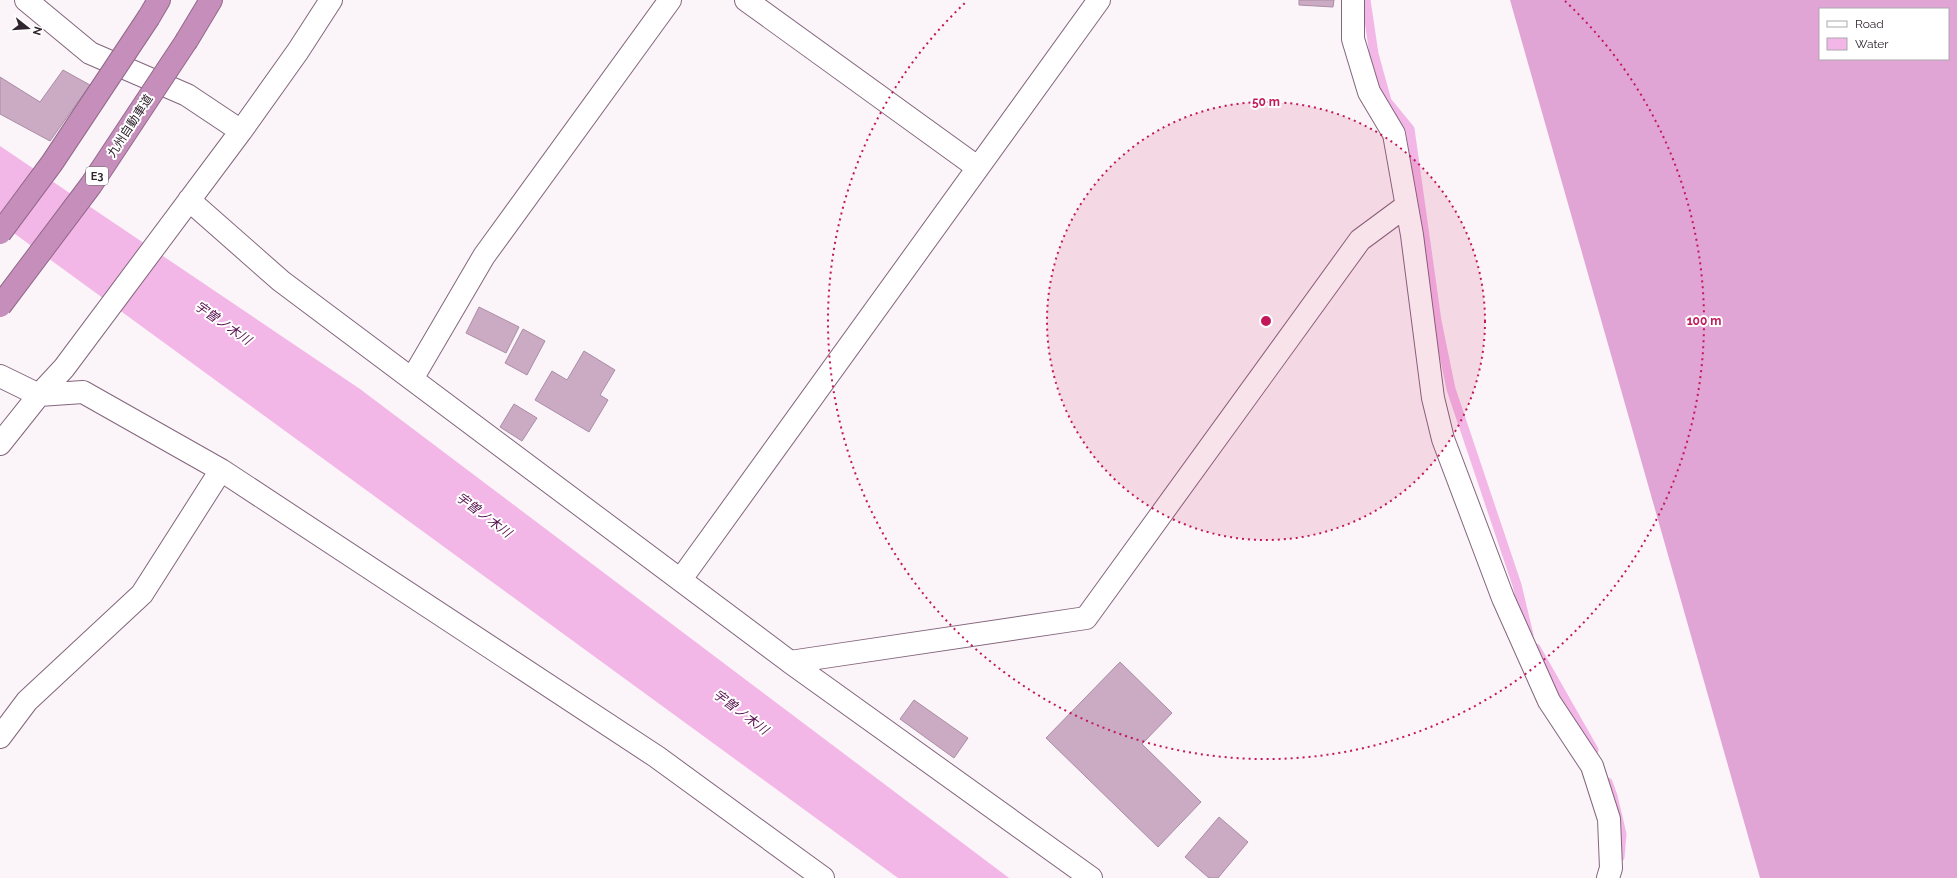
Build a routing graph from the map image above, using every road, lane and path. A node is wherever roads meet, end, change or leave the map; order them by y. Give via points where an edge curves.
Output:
1 (26, 0) edge
2 (211, 0) edge
3 (331, 0) edge
4 (670, 0) edge
5 (746, 0) edge
6 (1099, 0) edge
7 (1353, 0) edge
8 (154, 9) edge
9 (241, 131) junction
10 (977, 167) junction
11 (1406, 206) junction
12 (183, 207) junction
13 (0, 233) edge
14 (0, 306) edge
15 (0, 376) edge
16 (412, 379) junction
17 (39, 395) junction
18 (0, 444) edge
19 (221, 470) junction
20 (681, 579) junction
21 (790, 662) junction
22 (0, 737) edge
23 (823, 878) edge
24 (1091, 878) edge
25 (1608, 878) edge

1 - 9 street via 90,53 187,96
2 - 14 highway, 九州自動車道 / E3, bridge via 91,185
3 - 9 street
4 - 16 street via 484,256
5 - 10 street
6 - 10 street
7 - 11 street via 1353,39 1369,92 1394,134
8 - 13 highway, bridge via 52,163
9 - 12 street
10 - 20 street
11 - 21 street via 1360,240 1086,618
11 - 25 street via 1433,398 1443,439 1503,598 1549,701 1592,766 1609,819
12 - 16 street
12 - 17 street via 64,368
15 - 17 street
16 - 20 street
17 - 18 street
17 - 19 street via 83,392
19 - 22 street via 142,594 27,702
19 - 23 street via 657,756
20 - 21 street
21 - 24 street

